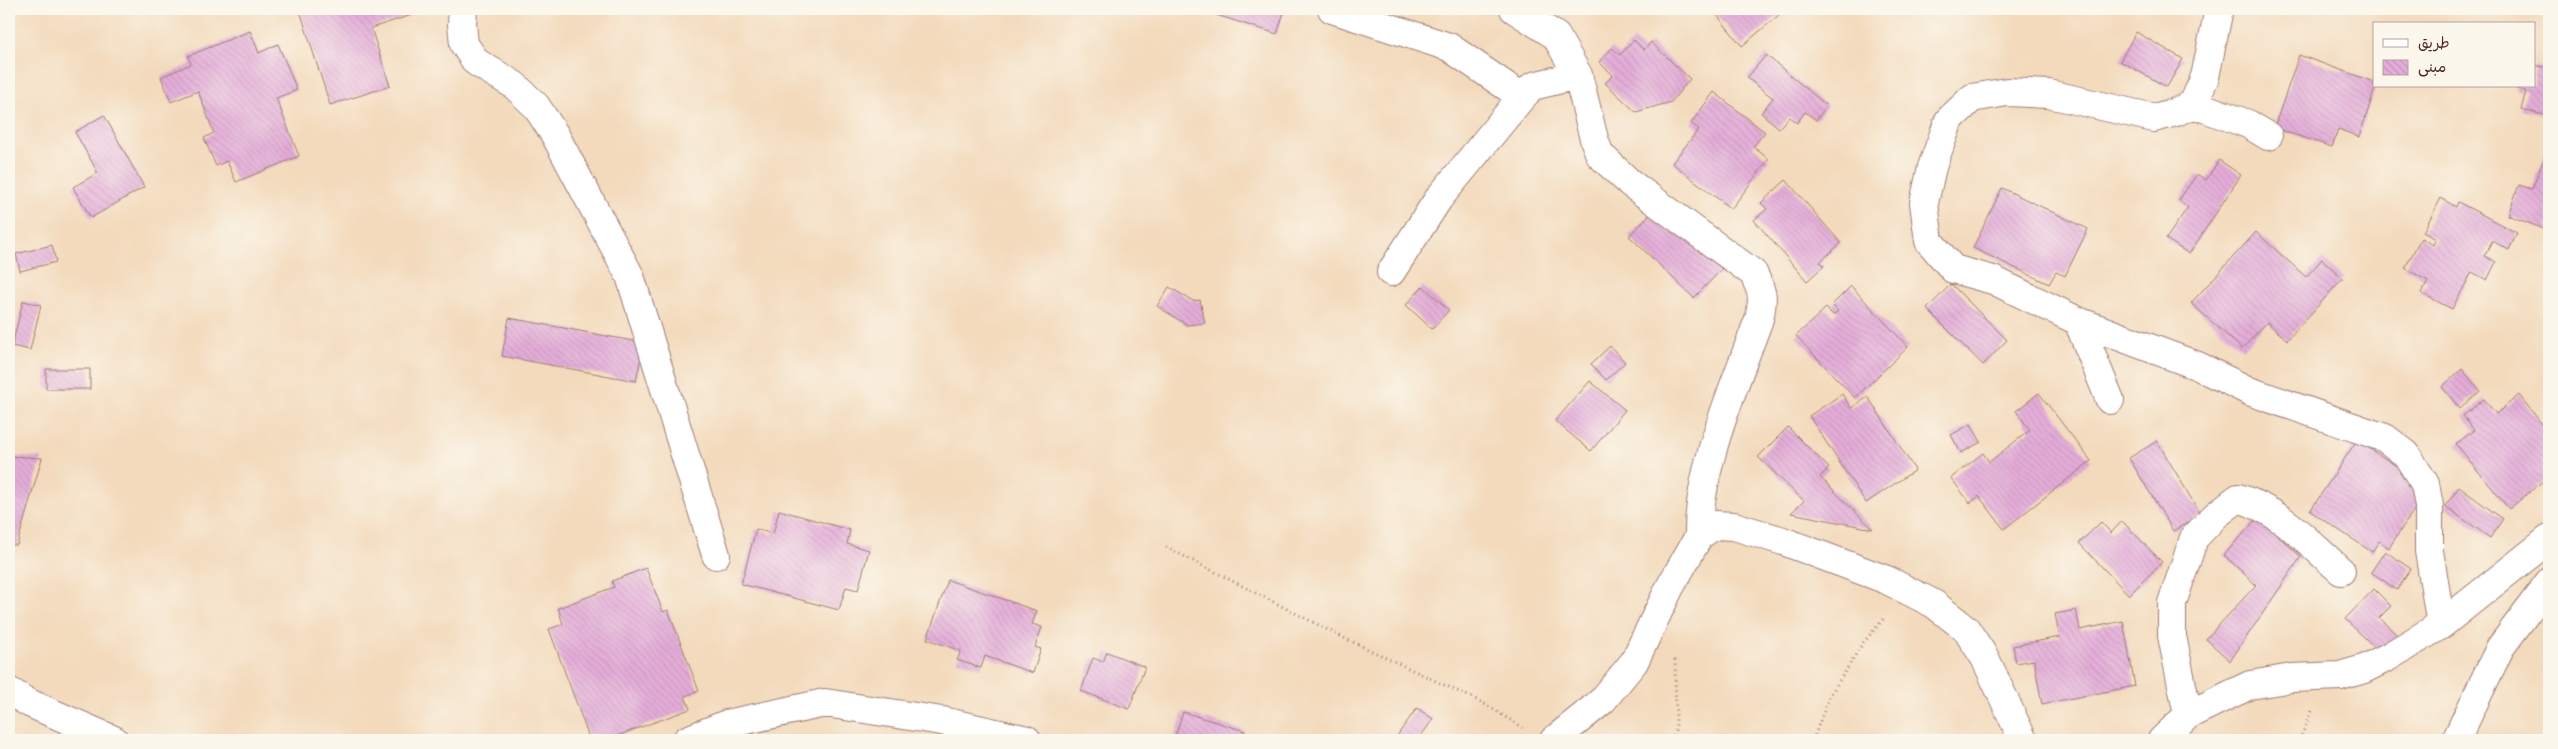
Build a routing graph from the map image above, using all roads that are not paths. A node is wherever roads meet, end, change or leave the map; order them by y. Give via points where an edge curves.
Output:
1 (463, 9) edge
2 (1332, 9) edge
3 (1514, 9) edge
4 (2219, 9) edge
5 (1578, 75) junction
6 (1522, 97) junction
7 (2193, 104) junction
8 (2268, 136) dead end
9 (1390, 272) dead end
10 (2078, 321) junction
11 (2110, 400) dead end
12 (1699, 536) junction
13 (2549, 539) edge
14 (716, 555) dead end
15 (2341, 571) dead end
16 (2549, 582) edge
17 (2441, 625) junction
18 (9, 691) edge
19 (2188, 715) junction
20 (114, 740) edge
21 (687, 740) edge
22 (1028, 740) edge
23 (1554, 740) edge
24 (2023, 740) edge
25 (2162, 740) edge
26 (2456, 740) edge

1 - 14 street via 464,44 476,62 514,85 536,106 555,135 630,276
2 - 6 street via 1448,47
3 - 5 street via 1556,36
4 - 7 street via 2205,77
5 - 6 street via 1533,86
5 - 12 street via 1600,155 1630,183 1753,273 1763,292 1759,319 1722,421 1701,494
6 - 9 street via 1439,198
7 - 8 street via 2248,124
7 - 10 street via 2154,118 2049,94 2007,92 1972,98 1949,120 1932,167 1924,203 1929,241 1953,269 1993,280
10 - 11 street
10 - 17 street via 2198,366 2249,391 2385,438 2406,454 2425,484 2429,506 2429,550
12 - 23 street via 1634,662 1602,702
12 - 24 street via 1715,525 1734,526 1783,540 1888,580 1934,604 1966,629 1985,658
13 - 17 street
15 - 19 street via 2283,520 2256,504 2238,498 2216,514 2194,538 2172,603 2172,636
16 - 26 street via 2500,648
17 - 19 street via 2364,669 2340,676 2292,678 2250,685
18 - 20 street
19 - 25 street
21 - 22 street via 727,724 825,703 942,721

